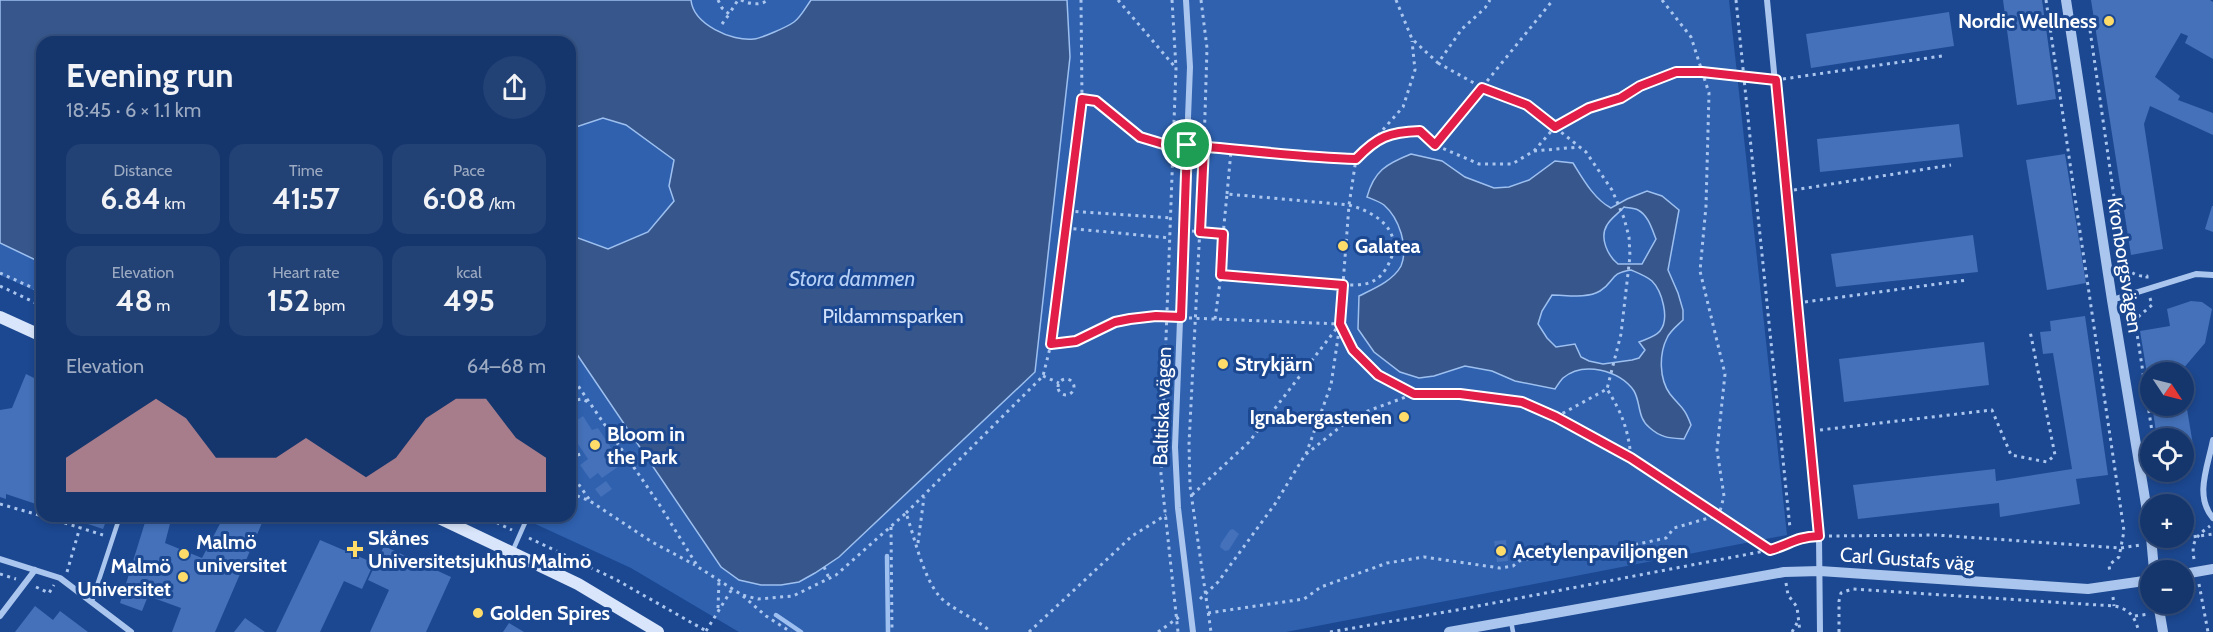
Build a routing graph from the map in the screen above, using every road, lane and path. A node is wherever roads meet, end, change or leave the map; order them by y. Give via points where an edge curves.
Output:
1 (718, 0) edge
2 (739, 0) edge
3 (768, 0) edge
4 (1081, 0) edge
5 (1118, 0) edge
6 (1186, 0) edge
7 (1201, 0) edge
8 (1396, 0) edge
9 (1490, 0) edge
10 (1552, 0) edge
11 (1662, 0) edge
12 (1736, 0) edge
13 (1767, 0) edge
14 (2046, 0) edge
15 (2066, 0) edge
16 (729, 14) junction
17 (2089, 23) dead end
18 (722, 24) dead end
19 (1412, 39) junction
20 (1942, 56) dead end
21 (1438, 63) junction
22 (1176, 68) dead end
23 (1702, 72) junction
24 (1743, 76) junction
25 (1776, 80) junction
26 (1482, 88) junction
27 (1082, 99) junction
28 (1555, 127) junction
29 (1372, 142) junction
30 (1187, 145) junction
31 (1435, 145) junction
32 (1204, 147) junction
33 (1579, 147) junction
34 (1231, 150) junction
35 (1534, 151) junction
36 (1356, 159) junction
37 (1951, 165) dead end
38 (1786, 191) junction
39 (1227, 194) junction
40 (1349, 206) junction
41 (1068, 211) junction
42 (1171, 219) dead end
43 (1066, 228) junction
44 (1184, 230) junction
45 (1200, 232) junction
46 (1223, 234) junction
47 (1170, 238) dead end
48 (0, 273) edge
49 (1221, 275) junction
50 (2213, 275) edge
51 (2146, 276) dead end
52 (1967, 280) dead end
53 (1343, 285) junction
54 (0, 286) edge
55 (36, 289) edge
56 (2112, 300) junction
57 (36, 303) edge
58 (1797, 303) junction
59 (2152, 305) dead end
60 (0, 317) edge
61 (1181, 317) junction
62 (1200, 318) dead end
63 (1215, 319) junction
64 (1340, 324) junction
65 (2030, 331) dead end
66 (36, 333) edge
67 (1051, 344) junction
68 (1043, 376) junction
69 (576, 383) edge
70 (1059, 383) junction
71 (1607, 389) junction
72 (1414, 394) junction
73 (576, 400) edge
74 (590, 403) junction
75 (1556, 417) junction
76 (2151, 428) edge
77 (1809, 431) junction
78 (2213, 440) edge
79 (580, 454) dead end
80 (576, 455) edge
81 (1305, 455) junction
82 (1631, 458) junction
83 (576, 481) edge
84 (2145, 494) edge
85 (576, 495) edge
86 (925, 495) junction
87 (1192, 495) junction
88 (590, 501) junction
89 (0, 504) edge
90 (1178, 508) junction
91 (906, 513) junction
92 (36, 514) edge
93 (1719, 515) junction
94 (2213, 518) edge
95 (60, 522) edge
96 (118, 522) edge
97 (447, 522) edge
98 (495, 522) edge
99 (525, 522) edge
100 (2213, 525) edge
101 (891, 527) junction
102 (1790, 528) dead end
103 (520, 534) junction
104 (2213, 534) edge
105 (1819, 536) junction
106 (113, 537) junction
107 (2196, 537) joint
108 (2140, 542) edge
109 (918, 547) junction
110 (2121, 548) junction
111 (1770, 550) junction
112 (512, 553) junction
113 (0, 559) edge
114 (698, 567) junction
115 (824, 567) dead end
116 (2213, 569) edge
117 (35, 570) junction
118 (1820, 571) junction
119 (2194, 572) edge
120 (829, 578) junction
121 (719, 580) junction
122 (2140, 582) edge
123 (2111, 586) junction
124 (732, 589) junction
125 (1206, 594) junction
126 (742, 595) junction
127 (92, 602) junction
128 (2114, 606) junction
129 (1190, 609) junction
130 (718, 610) junction
131 (1208, 613) junction
132 (2160, 614) edge
133 (0, 616) edge
134 (1512, 626) edge
135 (2207, 630) dead end
136 (707, 631) edge
137 (1455, 631) edge
138 (2213, 631) edge
139 (131, 632) edge
140 (658, 632) edge
141 (791, 632) edge
142 (892, 632) edge
143 (991, 632) edge
144 (1029, 632) edge
145 (1158, 632) edge
146 (1193, 632) edge
147 (1211, 632) edge
148 (1329, 632) edge
149 (1792, 632) edge
150 (1800, 632) edge
151 (1820, 632) edge
152 (1839, 632) edge
153 (2139, 632) edge
154 (2163, 632) edge

1 - 16 path
2 - 3 path via 750,4
2 - 16 path
4 - 27 path
5 - 22 path
6 - 30 street, Baltiska vägen via 1190,68
7 - 32 path via 1207,48
8 - 19 path
9 - 21 path via 1462,29
10 - 26 path
11 - 23 path via 1691,37
12 - 24 path
13 - 25 street
14 - 110 path via 2124,531
15 - 56 street, Kronborgsvägen
16 - 18 path
17 - 51 path via 2124,259 2132,274
19 - 21 path
19 - 29 path via 1415,70 1402,107
20 - 25 path
21 - 26 path
23 - 24 path
23 - 28 path via 1676,72 1589,108
23 - 93 path via 1708,93 1708,140 1700,271 1725,374 1717,450 1724,496
24 - 25 path
24 - 102 path
25 - 38 street
26 - 28 path via 1527,105
26 - 31 path
27 - 30 path via 1096,101 1140,137 1170,146
27 - 41 path
28 - 33 path
28 - 35 path
29 - 31 path via 1398,132 1420,131
29 - 36 path
30 - 32 path
30 - 44 street, Baltiska vägen
31 - 35 path via 1479,164 1512,164
32 - 34 path
32 - 45 path
33 - 35 path
33 - 71 path via 1612,190 1629,237 1617,351
34 - 36 path
34 - 39 path
36 - 40 path
37 - 38 path
38 - 58 street
39 - 40 path
39 - 46 path
40 - 53 path
40 - 53 path via 1378,216 1391,230 1394,242 1392,258 1376,280
41 - 42 path
41 - 43 path
43 - 47 path
43 - 67 path
44 - 45 path
44 - 61 street, Baltiska vägen
45 - 46 path
45 - 87 path via 1189,444
46 - 49 path
48 - 55 path
49 - 53 path
49 - 63 path
50 - 56 street via 2196,274
52 - 58 path
53 - 64 path
54 - 57 path
56 - 84 street, Kronborgsvägen
58 - 77 street
59 - 76 path via 2138,316 2136,327
60 - 66 main road
61 - 67 path via 1115,322 1076,341
61 - 90 street, Baltiska vägen via 1175,447
62 - 63 path
63 - 64 path
64 - 72 path via 1353,350 1378,375
64 - 81 path via 1331,385
64 - 87 path via 1249,442
65 - 77 path via 2055,454 2047,462 2012,455 1992,410
67 - 68 path
68 - 70 path
68 - 86 path
69 - 74 path
70 - 70 path via 1068,379 1072,390 1061,393
71 - 75 path
71 - 82 path via 1628,432
72 - 75 path via 1460,394 1522,402
72 - 81 path via 1354,416
73 - 74 path
74 - 114 path
75 - 82 path
77 - 105 street
78 - 94 street via 2202,493 2205,509
79 - 80 path
81 - 125 path via 1270,511
82 - 93 path
83 - 88 path
85 - 88 path
86 - 91 path
86 - 109 path
87 - 90 path
87 - 125 path
88 - 114 path
89 - 92 path
90 - 129 street, Baltiska vägen
90 - 144 path via 1132,536
91 - 101 path
91 - 109 path
93 - 111 path
93 - 131 path via 1674,528 1666,538 1596,553 1584,548 1500,568 1424,557 1387,563 1322,587 1304,599
95 - 106 path
96 - 106 lane
97 - 112 main road
98 - 103 path
99 - 103 lane
100 - 107 path
101 - 120 path
101 - 142 path
103 - 112 lane
103 - 136 path via 615,579
104 - 107 path
105 - 110 path via 1936,535
105 - 111 path via 1796,538
105 - 118 street
106 - 127 lane
108 - 110 path
109 - 143 path via 929,580 941,598
110 - 123 path via 2119,557 2109,565
111 - 148 path
112 - 140 main road via 578,584
113 - 117 street
114 - 121 path
115 - 120 path
116 - 119 street
117 - 127 street via 60,578
117 - 133 street
118 - 123 street, Carl Gustafs väg via 2088,589
118 - 134 street, Carl Gustafs väg via 1784,572
118 - 151 street
120 - 126 path via 793,596 758,599
121 - 124 path
121 - 130 path
122 - 123 street, Carl Gustafs väg
123 - 128 path
124 - 126 path
124 - 130 path
125 - 129 path
125 - 131 path
126 - 141 path
127 - 139 street
128 - 152 path via 1851,589 1842,593 1839,601
128 - 153 path via 2134,616
129 - 145 path
129 - 146 street, Baltiska vägen
130 - 136 path
131 - 147 path
132 - 154 street
134 - 137 street, Carl Gustafs väg
135 - 138 path
149 - 150 path via 1798,621

